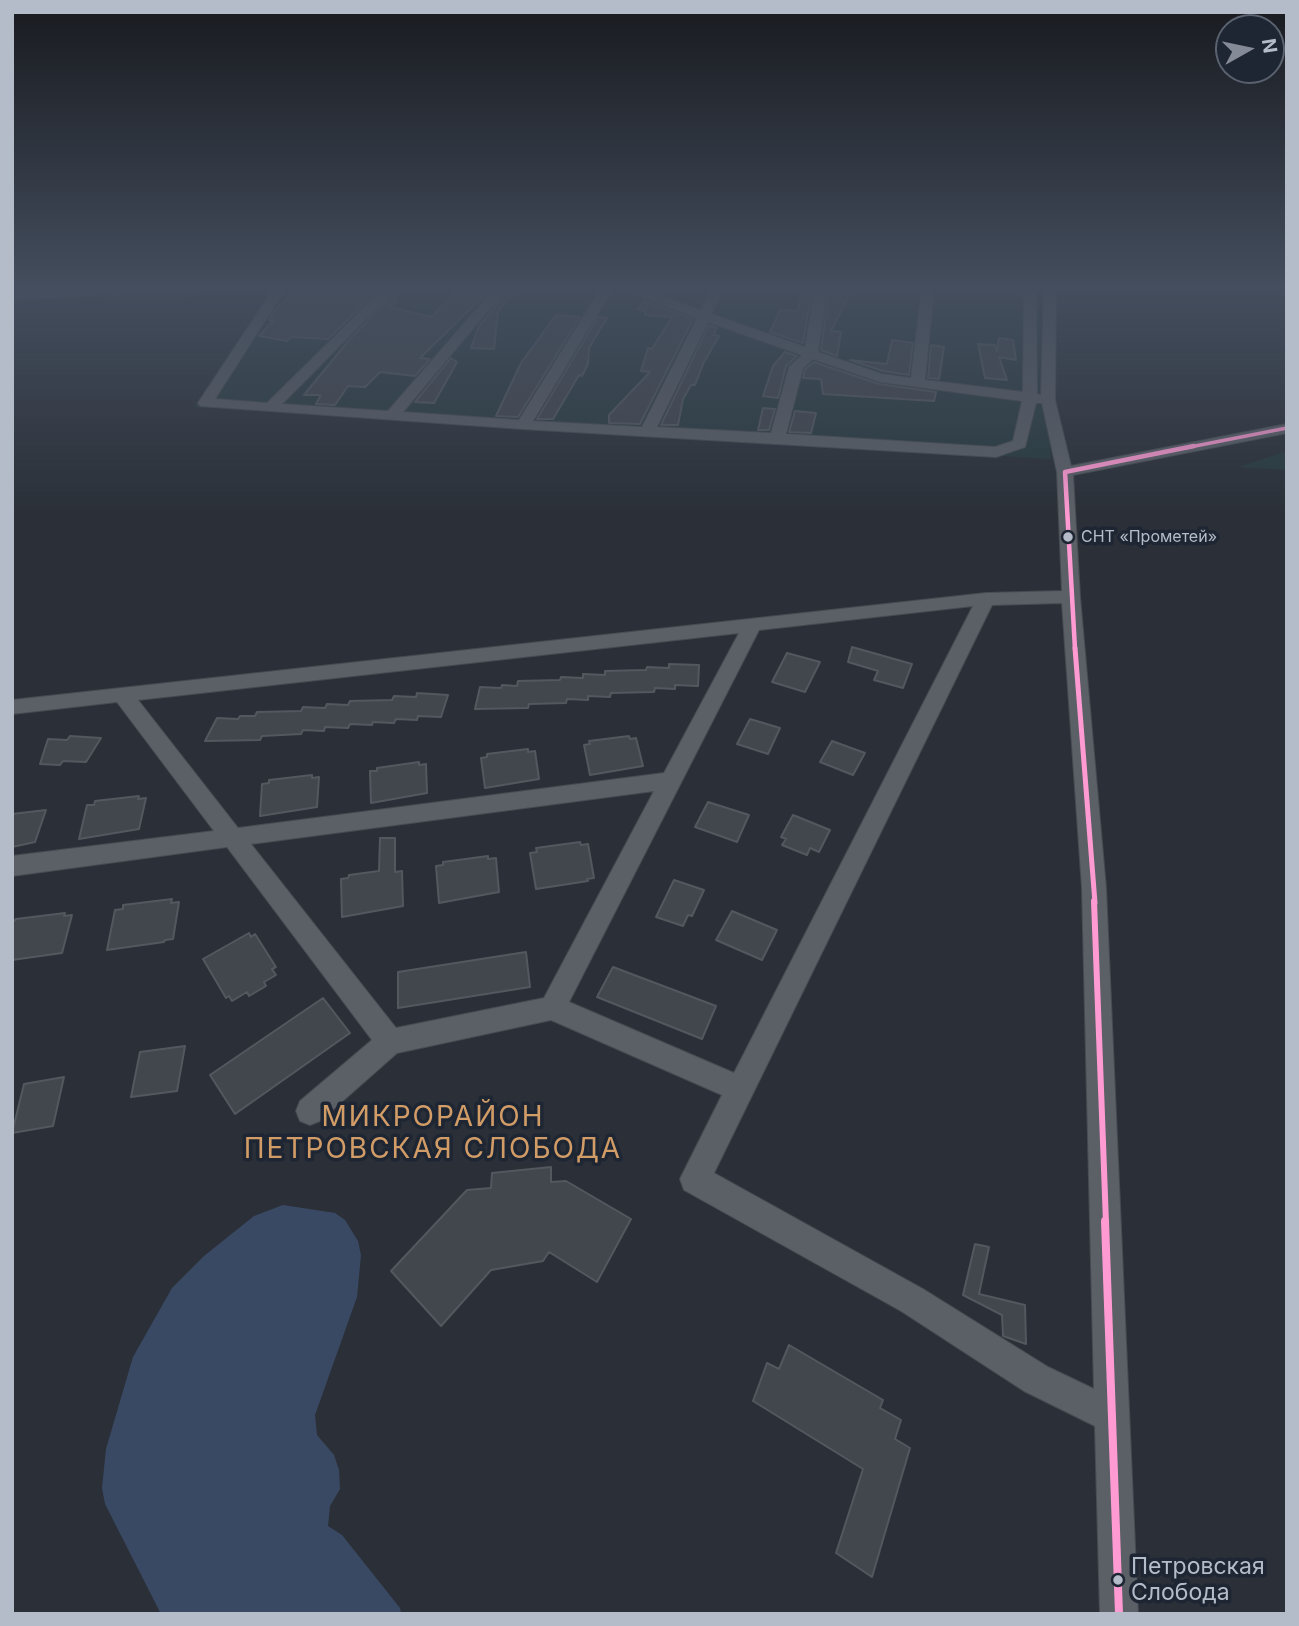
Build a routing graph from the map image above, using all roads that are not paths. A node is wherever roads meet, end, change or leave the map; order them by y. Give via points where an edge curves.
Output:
1 (231, 364) edge
2 (315, 364) edge
3 (437, 364) edge
4 (560, 364) edge
5 (682, 364) edge
6 (800, 364) edge
7 (839, 364) edge
8 (919, 364) edge
9 (1031, 364) edge
10 (1049, 364) edge
11 (917, 384) junction
12 (1027, 398) junction
13 (1048, 400) junction
14 (272, 407) junction
15 (392, 416) junction
16 (523, 425) junction
17 (1287, 428) edge
18 (647, 432) junction
19 (776, 438) junction
20 (1065, 472) junction
21 (1071, 597) junction
22 (986, 599) junction
23 (753, 624) junction
24 (122, 694) junction
25 (12, 707) edge
26 (670, 781) junction
27 (233, 838) junction
28 (12, 866) edge
29 (552, 1008) junction
30 (390, 1042) junction
31 (742, 1090) junction
32 (310, 1111) dead end
33 (1112, 1416) junction
34 (1119, 1614) edge

1 - 14 street via 205,403
2 - 14 street
3 - 15 street
4 - 16 street
5 - 18 street
6 - 19 street
7 - 11 street
8 - 11 street
9 - 12 street
10 - 13 street
11 - 12 street
12 - 13 street
12 - 19 street via 1020,444 996,452
13 - 20 street
14 - 15 street
15 - 16 street
16 - 18 street
17 - 20 street
18 - 19 street
20 - 21 street
21 - 22 street
21 - 33 street via 1094,888
22 - 23 street
22 - 31 street
23 - 24 street
23 - 26 street
24 - 25 street
24 - 27 street
26 - 27 street
26 - 29 street
27 - 28 street
27 - 30 street
29 - 30 street
29 - 31 street
30 - 32 street
31 - 33 street via 695,1179 912,1300 1036,1379
33 - 34 street

